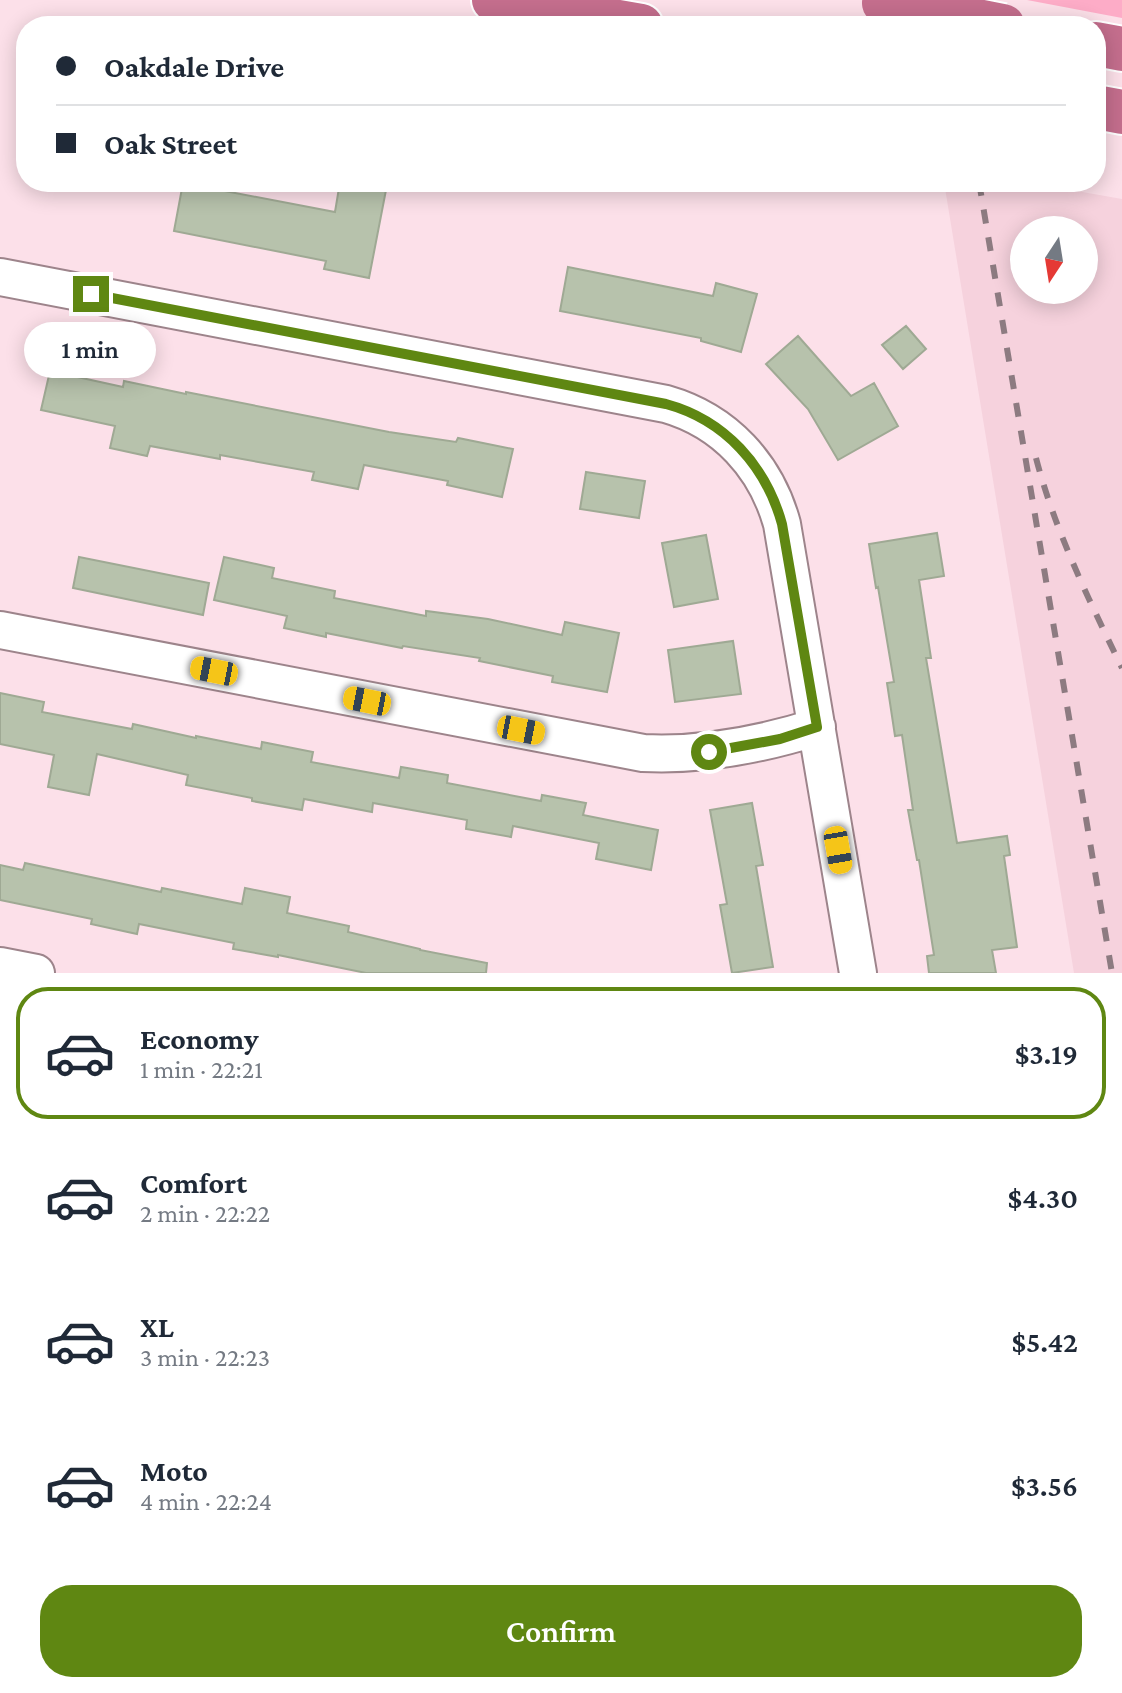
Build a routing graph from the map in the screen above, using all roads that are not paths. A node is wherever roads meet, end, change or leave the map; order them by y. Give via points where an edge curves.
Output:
1 (494, 0) edge
2 (875, 2) edge
3 (584, 16) edge
4 (950, 16) edge
5 (0, 277) edge
6 (0, 630) edge
7 (817, 727) junction
8 (0, 966) edge
9 (36, 973) edge
10 (858, 973) edge

1 - 3 highway
2 - 4 highway, bridge
5 - 7 street via 666,404 698,416 745,453 777,504
6 - 7 street via 643,753 709,752
7 - 10 street
8 - 9 street

